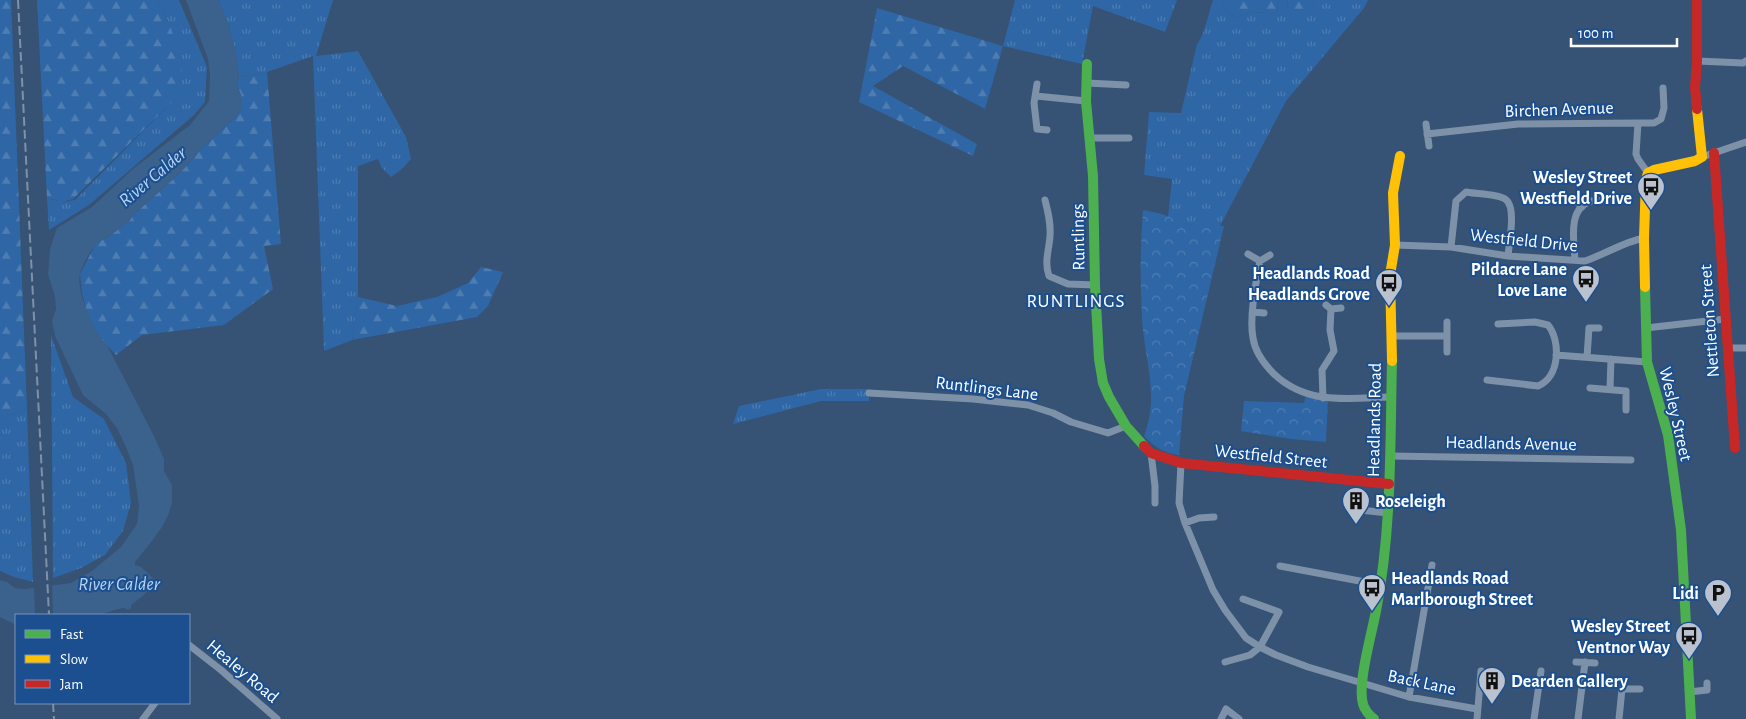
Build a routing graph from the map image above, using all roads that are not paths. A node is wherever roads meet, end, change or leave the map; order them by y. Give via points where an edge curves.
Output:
1 (1696, 0) edge
2 (1697, 61) junction
3 (1746, 62) edge
4 (1087, 64) dead end
5 (1087, 83) junction
6 (1037, 84) dead end
7 (1126, 85) dead end
8 (1663, 88) dead end
9 (1036, 96) junction
10 (1086, 101) junction
11 (1638, 123) junction
12 (1426, 124) dead end
13 (1037, 129) junction
14 (1047, 130) dead end
15 (1427, 134) junction
16 (1032, 138) dead end
17 (1089, 138) junction
18 (1129, 138) dead end
19 (1746, 142) edge
20 (1429, 146) dead end
21 (1714, 153) junction
22 (1400, 156) dead end
23 (1702, 157) junction
24 (1648, 173) junction
25 (1045, 200) dead end
26 (1575, 200) dead end
27 (1608, 201) dead end
28 (1582, 207) junction
29 (1644, 238) junction
30 (1395, 245) junction
31 (1451, 247) junction
32 (1248, 254) dead end
33 (1270, 256) dead end
34 (1508, 256) junction
35 (1575, 260) junction
36 (1260, 261) junction
37 (1095, 285) junction
38 (1341, 308) dead end
39 (1253, 312) junction
40 (1264, 313) dead end
41 (1725, 319) junction
42 (1447, 322) dead end
43 (1498, 324) dead end
44 (1599, 328) dead end
45 (1646, 328) junction
46 (1392, 336) junction
47 (1447, 336) junction
48 (1727, 348) junction
49 (1746, 348) edge
50 (1447, 352) dead end
51 (1556, 355) junction
52 (1587, 357) junction
53 (1612, 359) junction
54 (1647, 362) junction
55 (1487, 380) dead end
56 (1590, 388) dead end
57 (1610, 389) junction
58 (869, 393) dead end
59 (1391, 397) junction
60 (1323, 398) junction
61 (1626, 410) dead end
62 (1126, 426) junction
63 (1732, 442) dead end
64 (1151, 452) junction
65 (1390, 456) junction
66 (1631, 460) dead end
67 (1181, 463) junction
68 (1389, 484) junction
69 (1155, 503) dead end
70 (1360, 510) dead end
71 (1388, 513) junction
72 (1214, 517) dead end
73 (1185, 523) junction
74 (1280, 566) dead end
75 (1432, 566) dead end
76 (1381, 585) junction
77 (1243, 599) dead end
78 (190, 646) edge
79 (1260, 647) junction
80 (1225, 662) dead end
81 (1576, 662) dead end
82 (1585, 662) junction
83 (1595, 663) dead end
84 (1481, 671) dead end
85 (1541, 671) dead end
86 (1362, 683) junction
87 (1707, 683) dead end
88 (1640, 690) dead end
89 (1689, 692) junction
90 (1409, 697) junction
91 (155, 704) edge
92 (1476, 709) junction
93 (143, 719) edge
94 (277, 719) edge
95 (1222, 719) edge
96 (1239, 719) edge
97 (1374, 719) edge
98 (1477, 719) edge
99 (1534, 719) edge
100 (1578, 719) edge
101 (1620, 719) edge
102 (1691, 719) edge

1 - 2 street
2 - 3 street
2 - 23 street via 1695,86
4 - 5 street, Runtlings
5 - 7 street
5 - 10 street, Runtlings
6 - 9 street
8 - 11 street via 1667,108 1661,119
9 - 10 street
9 - 13 street
10 - 17 street, Runtlings
11 - 15 street, Birchen Avenue via 1518,124
11 - 24 street, Birchen Avenue via 1636,154
12 - 15 street
13 - 14 street
13 - 16 street
15 - 20 street
17 - 18 street
17 - 37 street, Runtlings
19 - 21 street
21 - 23 street
21 - 41 street, Nettleton Street
22 - 30 street, Headlands Road via 1393,193
23 - 24 street
24 - 29 street, Wesley Street
25 - 37 street via 1050,234 1045,258 1049,276 1068,284
26 - 28 street
27 - 28 street via 1590,202
28 - 35 street via 1574,222
29 - 35 street, Westfield Drive via 1624,243 1585,261
29 - 45 street, Wesley Street
30 - 31 street, Westfield Drive
30 - 46 street, Headlands Road via 1390,275
31 - 34 street, Westfield Drive
31 - 34 street via 1454,206 1458,197 1466,192 1503,198 1509,203 1512,212
32 - 36 street
33 - 36 street
34 - 35 street, Westfield Drive
36 - 39 street
37 - 62 street, Runtlings via 1103,383
38 - 60 street via 1329,307 1334,351 1322,370
39 - 40 street
39 - 60 street via 1252,337 1263,362 1293,388
41 - 45 street
41 - 48 street, Nettleton Street
42 - 47 street
43 - 51 street via 1507,320 1548,325 1555,337
44 - 52 street via 1589,328
45 - 54 street, Wesley Street
46 - 47 street
46 - 59 street, Headlands Road
47 - 50 street
48 - 49 street
48 - 63 street, Nettleton Street
51 - 52 street
51 - 55 street via 1553,371 1538,386 1522,383 1503,386
52 - 53 street
53 - 54 street
53 - 57 street
54 - 89 street, Wesley Street via 1668,435 1681,530
56 - 57 street
57 - 61 street via 1626,391
58 - 62 street, Runtlings Lane via 1028,405 1108,433
59 - 60 street
59 - 65 street, Headlands Road
62 - 64 street, Runtlings
64 - 67 street, Westfield Street
64 - 69 street
65 - 66 street, Headlands Avenue
65 - 68 street, Headlands Road
67 - 68 street, Westfield Street
67 - 73 street, Back Lane via 1179,503
68 - 71 street, Headlands Road
70 - 71 street
71 - 76 street, Headlands Road
72 - 73 street
73 - 79 street, Back Lane via 1213,590 1225,610 1240,632
74 - 76 street
75 - 90 street
76 - 86 street, Headlands Road
77 - 79 street via 1279,612
78 - 94 street, Healey Road
79 - 80 street via 1250,655
79 - 86 street, Back Lane via 1308,667
81 - 82 street
82 - 83 street
82 - 100 street
84 - 92 street
85 - 99 street
86 - 90 street, Back Lane
86 - 97 street, Headlands Road via 1361,697 1365,710
87 - 89 street via 1707,690
88 - 101 street via 1622,689
89 - 102 street, Wesley Street
90 - 92 street, Back Lane
91 - 93 street
92 - 98 street
95 - 96 street via 1226,709

